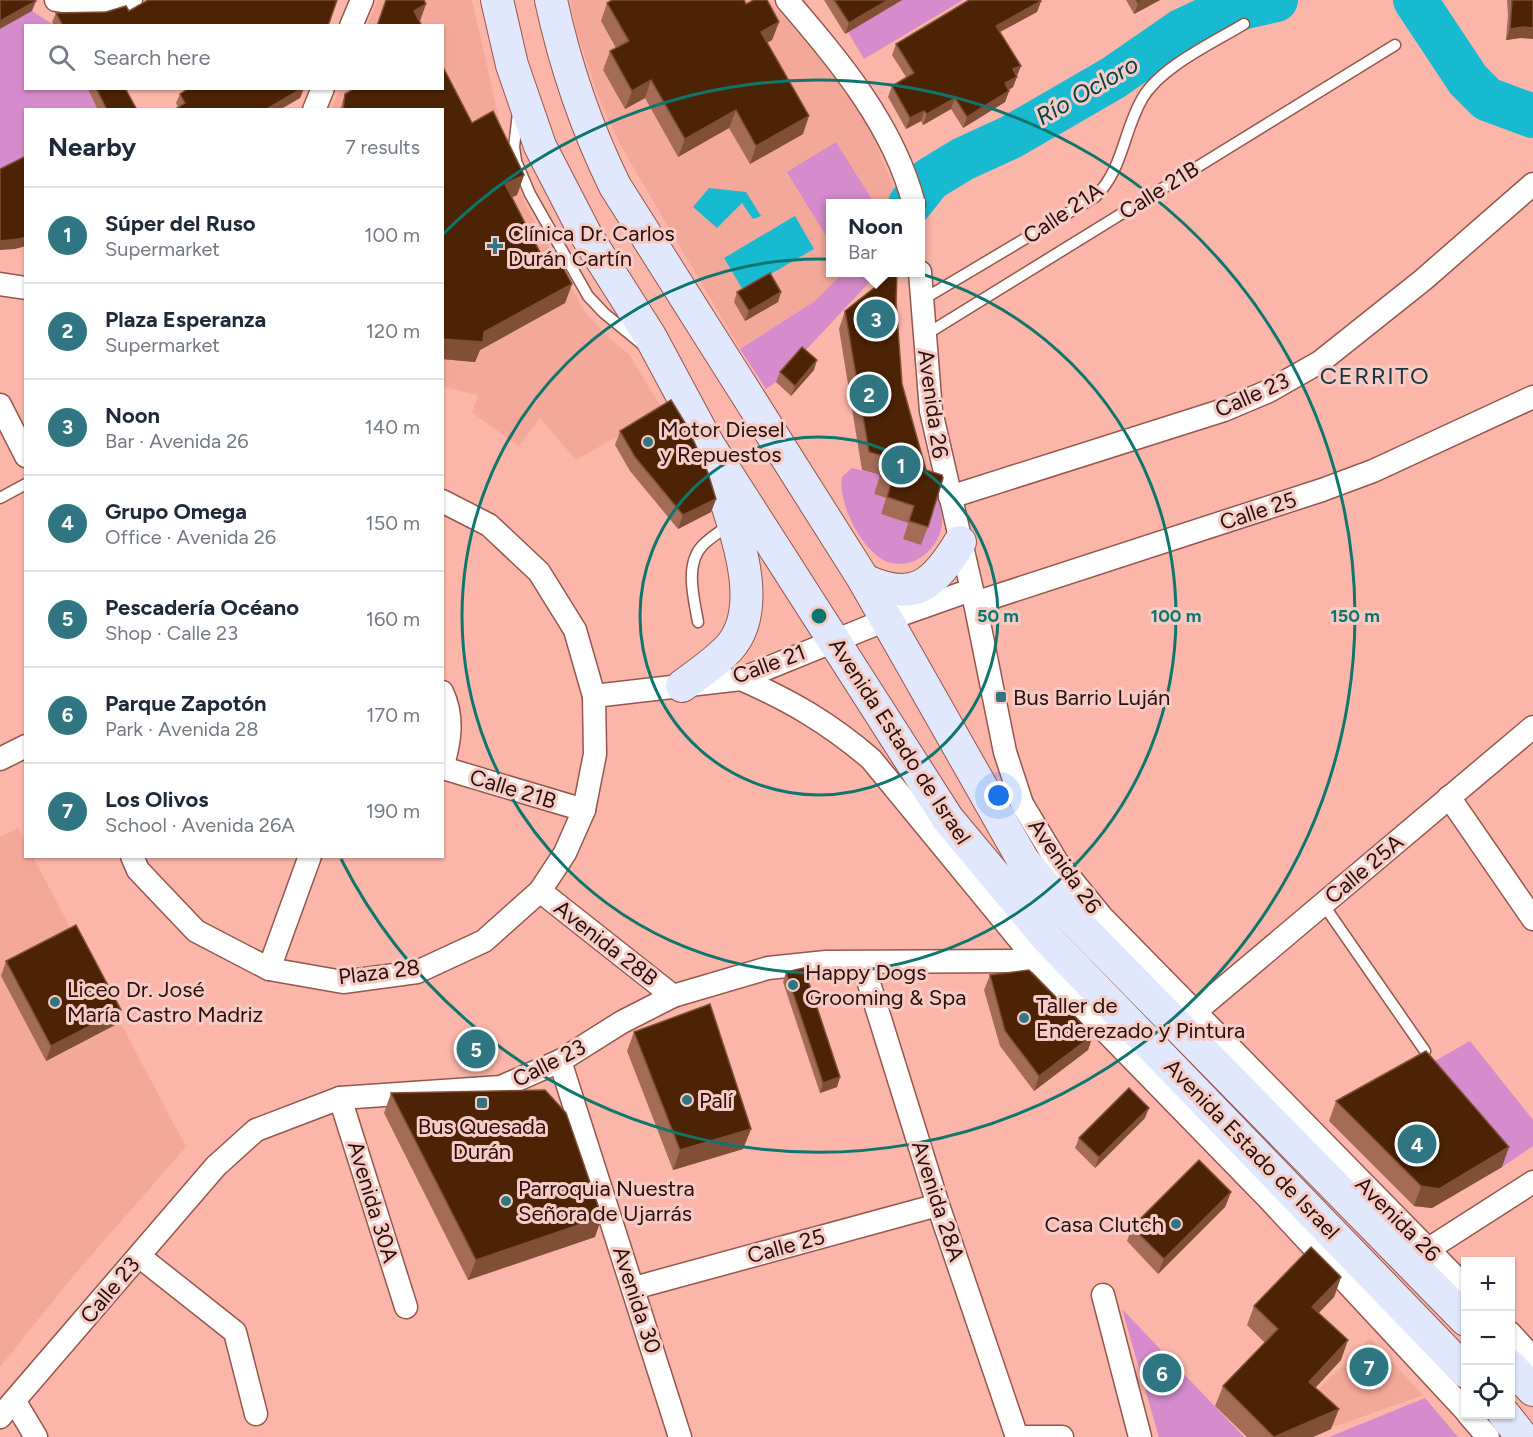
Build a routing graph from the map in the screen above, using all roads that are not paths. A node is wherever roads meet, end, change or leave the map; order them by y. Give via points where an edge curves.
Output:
1 (130, 0) edge
2 (362, 0) edge
3 (497, 0) edge
4 (551, 0) edge
5 (787, 0) edge
6 (58, 1) edge
7 (352, 24) edge
8 (1244, 24) dead end
9 (1395, 45) dead end
10 (322, 90) edge
11 (521, 92) junction
12 (315, 108) edge
13 (1533, 184) edge
14 (913, 199) edge
15 (654, 247) junction
16 (611, 274) junction
17 (920, 277) edge
18 (922, 300) junction
19 (699, 319) junction
20 (924, 336) junction
21 (657, 349) junction
22 (1533, 397) edge
23 (0, 405) edge
24 (708, 444) junction
25 (24, 452) edge
26 (24, 485) edge
27 (950, 497) junction
28 (0, 498) edge
29 (444, 502) edge
30 (733, 522) junction
31 (960, 542) junction
32 (864, 580) junction
33 (973, 596) junction
34 (885, 620) junction
35 (698, 622) dead end
36 (834, 640) junction
37 (741, 679) junction
38 (682, 686) junction
39 (444, 696) edge
40 (594, 696) junction
41 (1533, 727) edge
42 (24, 747) edge
43 (0, 759) edge
44 (444, 763) edge
45 (444, 768) edge
46 (1449, 797) junction
47 (584, 810) junction
48 (133, 858) edge
49 (309, 858) edge
50 (540, 891) junction
51 (1323, 904) junction
52 (1533, 919) edge
53 (1037, 962) junction
54 (863, 964) junction
55 (269, 969) junction
56 (673, 996) junction
57 (1195, 1012) junction
58 (1425, 1051) edge
59 (560, 1061) junction
60 (340, 1098) junction
61 (1533, 1182) edge
62 (938, 1205) junction
63 (1427, 1250) junction
64 (139, 1256) junction
65 (1461, 1283) edge
66 (634, 1288) junction
67 (1103, 1295) dead end
68 (406, 1307) dead end
69 (1461, 1315) edge
70 (1515, 1338) edge
71 (1533, 1358) edge
72 (1461, 1367) edge
73 (1515, 1371) edge
74 (1533, 1390) edge
75 (1461, 1406) edge
76 (7, 1409) edge
77 (256, 1413) dead end
78 (1472, 1419) edge
79 (1508, 1419) edge
80 (36, 1437) edge
81 (680, 1437) edge
82 (1017, 1437) edge
83 (1022, 1437) edge
84 (1062, 1437) edge
85 (1140, 1437) edge
86 (1488, 1437) edge
87 (1522, 1437) edge

1 - 6 street via 99,7
2 - 7 street
3 - 11 main road, Avenida Estado de Israel
4 - 15 main road, Avenida Estado de Israel via 560,42 592,139 615,186
5 - 14 street via 869,105 907,175
8 - 18 lane, Calle 21A via 1149,88 1109,184 1095,197
9 - 20 lane, Calle 21B
10 - 12 street
11 - 16 main road, Avenida Estado de Israel via 540,146
11 - 21 lane via 514,147 520,174 530,194 588,296 604,313
13 - 27 street, Calle 23 via 1423,280 1320,362 1269,391 1224,410
15 - 16 main road via 655,261 648,273 637,280 623,281
15 - 19 main road, Avenida Estado de Israel
16 - 21 main road, Avenida Estado de Israel
17 - 18 street, Avenida 26
18 - 20 street, Avenida 26
19 - 21 main road via 679,305 656,313 651,324
19 - 32 main road, Avenida Estado de Israel
20 - 27 street, Avenida 26 via 931,411
21 - 24 main road, Avenida Estado de Israel
22 - 33 street, Calle 25 via 1333,486
23 - 25 street
24 - 30 main road
24 - 36 main road, Avenida Estado de Israel
26 - 28 lane
27 - 31 street, Avenida 26
29 - 40 street, Plaza 28 via 489,525 539,572 575,630
30 - 35 lane via 695,555 692,580
30 - 38 main road via 748,590 744,624 731,647
31 - 32 main road via 945,567 918,588 892,591
31 - 33 street, Avenida 26
32 - 34 main road, Avenida Estado de Israel
33 - 34 street, Calle 21
33 - 57 street, Avenida 26 via 1005,752 1022,804 1057,862 1102,917
34 - 36 street, Calle 21
34 - 69 main road, Avenida Estado de Israel via 1023,860 1066,912
36 - 37 street, Calle 21
36 - 72 main road, Avenida Estado de Israel via 912,766 988,870 1048,939
37 - 38 street, Calle 21
37 - 53 street via 795,703 839,731 871,759
38 - 40 street, Calle 21
39 - 44 street via 450,736
40 - 47 street, Plaza 28 via 596,754
41 - 46 street, Calle 25A
42 - 43 street
45 - 47 street, Calle 21B
46 - 51 street, Calle 25A
46 - 52 street
47 - 50 street, Plaza 28 via 565,853
48 - 55 street, Plaza 28 via 138,870 196,931
49 - 55 street
50 - 55 street, Plaza 28 via 484,941 417,972 343,982
50 - 56 street, Avenida 28B
51 - 57 street, Calle 25A
51 - 58 lane
53 - 54 street, Calle 23
53 - 75 street via 1267,1197
54 - 56 street, Calle 23 via 826,962 768,968
54 - 62 street, Avenida 28A
56 - 59 street, Calle 23
57 - 63 street, Avenida 26
59 - 60 street, Calle 23 via 501,1087
59 - 66 street, Avenida 30
60 - 64 street, Calle 23 via 256,1130 216,1166
60 - 68 street, Avenida 30A
61 - 63 street
62 - 66 street, Calle 25
62 - 82 street, Avenida 28A
63 - 65 street, Avenida 26
64 - 76 street, Calle 23
64 - 77 street via 235,1332
66 - 81 street, Avenida 30
67 - 85 street
70 - 71 street
73 - 74 main road
76 - 80 street
78 - 86 street
79 - 87 main road
83 - 84 street

